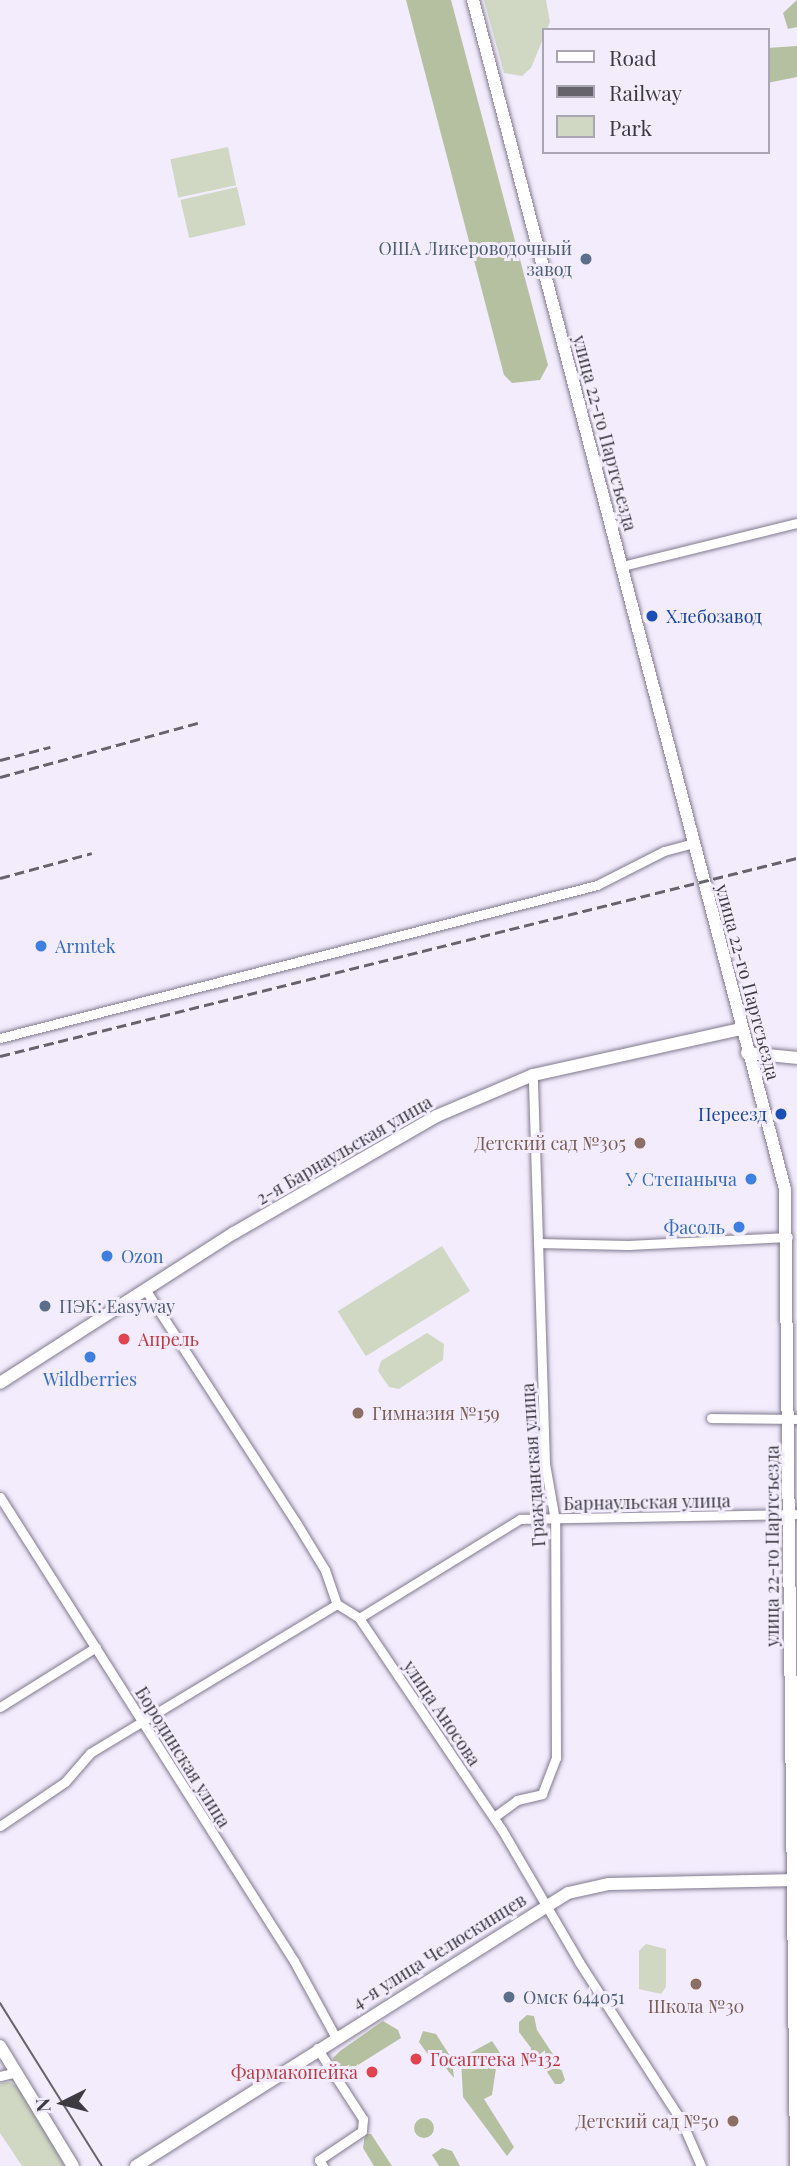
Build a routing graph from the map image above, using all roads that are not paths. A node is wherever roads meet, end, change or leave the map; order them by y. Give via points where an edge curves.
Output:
1 (473, 0) edge
2 (797, 523) edge
3 (622, 566) junction
4 (693, 843) junction
5 (740, 1029) junction
6 (0, 1038) edge
7 (747, 1053) junction
8 (797, 1058) edge
9 (533, 1075) junction
10 (788, 1237) junction
11 (538, 1243) junction
12 (145, 1289) junction
13 (0, 1383) edge
14 (710, 1418) dead end
15 (793, 1419) edge
16 (0, 1497) edge
17 (793, 1514) edge
18 (555, 1520) junction
19 (337, 1604) junction
20 (359, 1618) junction
21 (96, 1647) junction
22 (0, 1707) edge
23 (142, 1722) junction
24 (494, 1817) junction
25 (0, 1826) edge
26 (794, 1880) edge
27 (546, 1906) junction
28 (335, 2036) junction
29 (0, 2046) edge
30 (317, 2048) junction
31 (17, 2072) junction
32 (0, 2076) edge
33 (73, 2166) edge
34 (136, 2166) edge
35 (323, 2166) edge
36 (701, 2166) edge
37 (796, 2166) edge

1 - 3 main road, улица 22-го Партсъезда
2 - 3 street
3 - 4 main road, улица 22-го Партсъезда
4 - 5 main road, улица 22-го Партсъезда
4 - 6 street via 664,851 597,885
5 - 7 main road, улица 22-го Партсъезда
5 - 9 main road, 2-я Барнаульская улица
7 - 8 main road
7 - 10 main road, улица 22-го Партсъезда via 780,1163
9 - 11 street, Гражданская улица
9 - 12 main road, 2-я Барнаульская улица via 437,1116
10 - 11 street via 628,1245
10 - 15 main road, улица 22-го Партсъезда
11 - 18 street, Гражданская улица via 545,1464
12 - 13 main road, 2-я Барнаульская улица
12 - 19 street via 297,1524 325,1570
14 - 15 street
15 - 17 main road, улица 22-го Партсъезда
16 - 21 street, Бородинская улица
17 - 18 street, Барнаульская улица
17 - 26 main road, улица 22-го Партсъезда
18 - 20 street, Барнаульская улица via 520,1519
18 - 24 street, Гражданская улица via 556,1758 542,1794 517,1800
19 - 20 street, улица Аносова
19 - 23 street
20 - 24 street, улица Аносова
21 - 22 street
21 - 23 street, Бородинская улица
23 - 25 street via 90,1753 65,1782
23 - 28 street, Бородинская улица via 294,1962
24 - 27 street, улица Аносова
26 - 27 main road, 4-я улица Челюскинцев via 610,1884 587,1887
26 - 37 main road, улица 22-го Партсъезда
27 - 28 main road, 4-я улица Челюскинцев
27 - 36 street, улица Аносова via 681,2120
28 - 30 main road, 4-я улица Челюскинцев
29 - 31 main road
30 - 34 main road, 4-я улица Челюскинцев
30 - 35 street via 363,2119 362,2131 319,2160
31 - 32 street
31 - 33 main road

